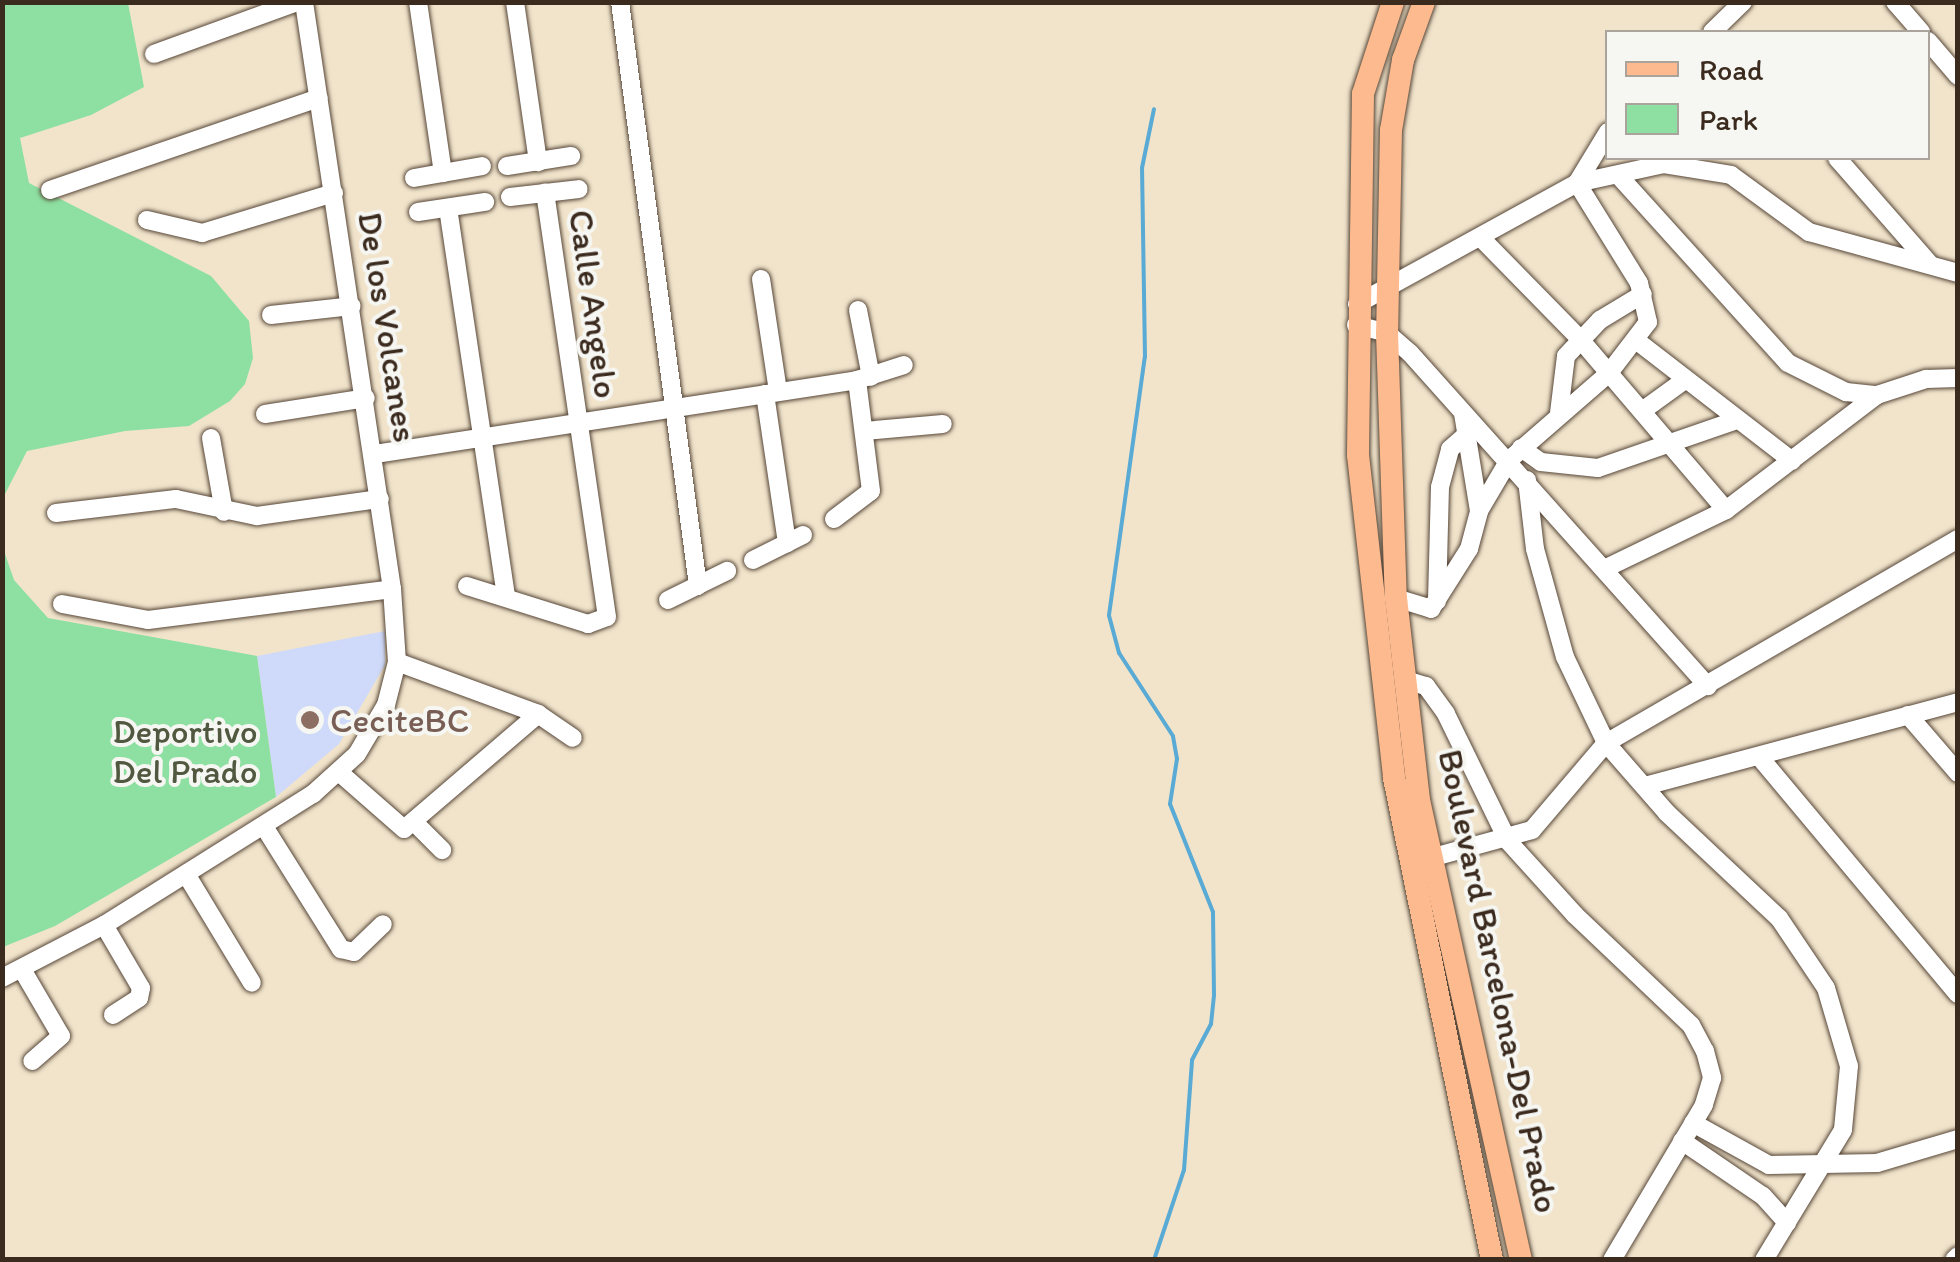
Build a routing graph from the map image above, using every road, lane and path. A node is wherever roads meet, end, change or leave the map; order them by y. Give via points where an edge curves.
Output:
1 (300, 2) edge
2 (418, 2) edge
3 (515, 2) edge
4 (620, 2) edge
5 (1392, 2) edge
6 (1424, 2) edge
7 (1743, 2) edge
8 (1896, 2) edge
9 (1719, 30) edge
10 (1919, 30) edge
11 (1930, 42) edge
12 (154, 54) dead end
13 (1958, 76) edge
14 (319, 98) junction
15 (1605, 137) edge
16 (572, 156) dead end
17 (1839, 160) edge
18 (538, 162) junction
19 (482, 166) dead end
20 (507, 166) dead end
21 (443, 173) junction
22 (1618, 175) junction
23 (414, 178) dead end
24 (1578, 182) junction
25 (579, 189) dead end
26 (50, 190) dead end
27 (334, 193) junction
28 (545, 194) junction
29 (510, 197) dead end
30 (485, 202) dead end
31 (448, 208) junction
32 (418, 212) dead end
33 (147, 220) dead end
34 (1482, 240) junction
35 (1929, 264) junction
36 (1958, 273) edge
37 (762, 279) dead end
38 (1387, 289) junction
39 (1642, 294) junction
40 (352, 306) junction
41 (858, 310) dead end
42 (1357, 314) junction
43 (272, 315) dead end
44 (1387, 334) junction
45 (1579, 338) junction
46 (1637, 341) junction
47 (904, 365) dead end
48 (1609, 372) junction
49 (864, 378) junction
50 (1958, 378) edge
51 (1682, 382) junction
52 (771, 393) junction
53 (1877, 396) junction
54 (366, 398) junction
55 (676, 408) junction
56 (1642, 411) junction
57 (1463, 413) junction
58 (1559, 413) junction
59 (265, 414) dead end
60 (1737, 420) junction
61 (578, 423) junction
62 (943, 424) dead end
63 (864, 432) junction
64 (1465, 436) junction
65 (211, 438) dead end
66 (483, 438) junction
67 (1666, 442) junction
68 (374, 454) junction
69 (1515, 454) junction
70 (1792, 461) junction
71 (1527, 480) junction
72 (380, 499) junction
73 (1726, 510) junction
74 (1479, 511) junction
75 (224, 512) junction
76 (56, 513) dead end
77 (834, 518) dead end
78 (1958, 539) edge
79 (754, 560) dead end
80 (1604, 569) junction
81 (728, 571) dead end
82 (466, 586) dead end
83 (698, 586) junction
84 (392, 589) junction
85 (506, 596) junction
86 (1396, 598) junction
87 (668, 600) dead end
88 (1437, 601) junction
89 (62, 604) dead end
90 (396, 662) junction
91 (1406, 680) junction
92 (1708, 686) junction
93 (1958, 702) edge
94 (538, 714) junction
95 (1908, 715) junction
96 (573, 738) dead end
97 (1606, 743) junction
98 (1762, 760) junction
99 (340, 773) junction
100 (1958, 773) edge
101 (1645, 786) junction
102 (410, 827) junction
103 (264, 828) junction
104 (1508, 840) junction
105 (442, 850) dead end
106 (1422, 860) junction
107 (186, 874) junction
108 (383, 924) dead end
109 (104, 925) junction
110 (23, 970) junction
111 (2, 978) edge
112 (252, 983) dead end
113 (1958, 994) edge
114 (113, 1015) dead end
115 (32, 1062) dead end
116 (1693, 1124) junction
117 (1958, 1139) edge
118 (1682, 1142) junction
119 (1826, 1160) junction
120 (1787, 1224) junction
121 (1492, 1260) edge
122 (1520, 1260) edge
123 (1612, 1260) edge
124 (1764, 1260) edge

1 - 12 street
1 - 14 street, De los Volcanes
2 - 21 street
3 - 18 street
4 - 55 street
5 - 42 main road, Boulevard Barcelona-Del Prado via 1363,94
6 - 38 main road, Boulevard Barcelona-Del Prado via 1403,60 1391,130
7 - 9 street
8 - 10 street
11 - 13 street
14 - 26 street
14 - 27 street, De los Volcanes
15 - 24 street
16 - 18 street
17 - 35 street
18 - 20 street
19 - 21 street
21 - 23 street
22 - 24 street
22 - 35 street via 1664,164 1731,175 1809,232
22 - 53 street via 1788,364 1846,392
24 - 34 street
24 - 39 street
25 - 28 street
27 - 33 street via 202,233
27 - 40 street, De los Volcanes
28 - 29 street
28 - 61 street, Calle Angelo
30 - 31 street
31 - 32 street
31 - 66 street
34 - 38 street
34 - 45 street
35 - 36 street
37 - 52 street
38 - 42 street
38 - 44 main road, Boulevard Barcelona-Del Prado
39 - 45 street
39 - 46 street via 1650,312
40 - 43 street
40 - 54 street, De los Volcanes
41 - 49 street
42 - 44 street
42 - 106 main road, Boulevard Barcelona-Del Prado via 1370,600
44 - 57 street
44 - 86 main road, Boulevard Barcelona-Del Prado
45 - 48 street
45 - 58 street via 1561,365
46 - 48 street
46 - 51 street
47 - 49 street
48 - 56 street
48 - 58 street
49 - 52 street
49 - 63 street
50 - 53 street
51 - 56 street
51 - 60 street
52 - 55 street
52 - 79 street via 795,539
53 - 70 street
54 - 59 street
54 - 68 street, De los Volcanes
55 - 61 street
55 - 83 street
56 - 67 street
57 - 64 street
57 - 69 street
58 - 69 street
60 - 67 street
60 - 70 street
61 - 66 street
61 - 85 street, Calle Angelo via 608,611 599,622
62 - 63 street
63 - 77 street via 871,491
64 - 74 street
64 - 88 street via 1450,448 1440,487
65 - 75 street
66 - 68 street
66 - 85 street
67 - 69 street via 1598,468
67 - 73 street
68 - 72 street, De los Volcanes
69 - 71 street
69 - 74 street
70 - 73 street
71 - 80 street
71 - 97 street via 1535,549 1565,657
72 - 75 street via 257,516
72 - 84 street, De los Volcanes
73 - 80 street
74 - 88 street via 1460,571
75 - 76 street via 157,499
78 - 92 street
80 - 92 street
81 - 83 street
82 - 85 street
83 - 87 street
84 - 89 street via 148,620
84 - 90 street, De los Volcanes
86 - 88 street via 1423,610
86 - 91 main road, Boulevard Barcelona-Del Prado
90 - 94 street
90 - 99 street via 372,734
91 - 104 street via 1426,686 1446,714
91 - 106 main road, Boulevard Barcelona-Del Prado
92 - 97 street
93 - 95 street
94 - 96 street
94 - 102 street
95 - 98 street
95 - 100 street
97 - 101 street
97 - 104 street via 1546,819
98 - 101 street
98 - 113 street
99 - 102 street
99 - 103 street
101 - 119 street via 1779,918 1826,988 1849,1066 1843,1130
102 - 105 street
103 - 107 street
103 - 108 street via 341,949 364,946
104 - 106 street
104 - 116 street via 1575,915 1691,1025 1712,1078
106 - 121 main road, Boulevard Barcelona-Del Prado
106 - 122 main road, Boulevard Barcelona-Del Prado
107 - 109 street
107 - 112 street
109 - 110 street
109 - 114 street via 141,988 136,1000
110 - 111 street
110 - 115 street via 60,1036
116 - 118 street
116 - 119 street via 1769,1165
117 - 119 street via 1877,1163
118 - 120 street via 1763,1196
118 - 123 street
119 - 120 street
120 - 124 street

